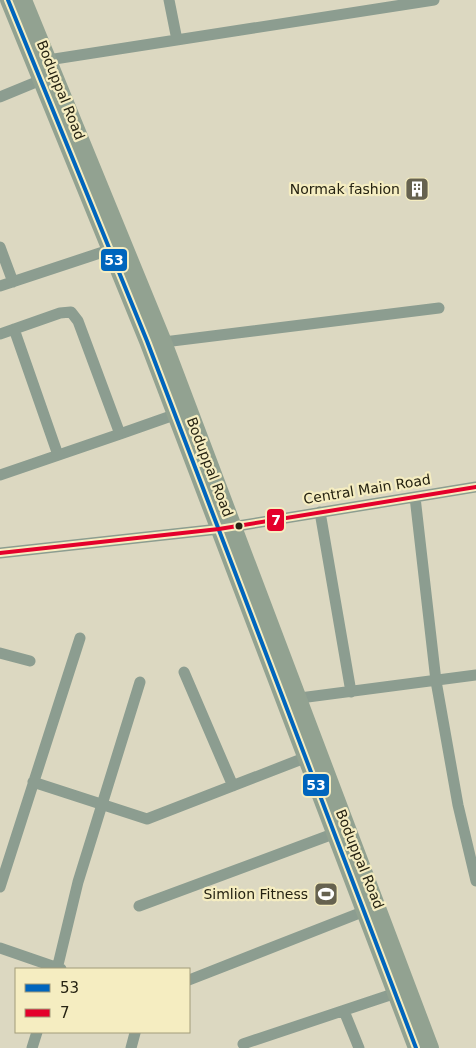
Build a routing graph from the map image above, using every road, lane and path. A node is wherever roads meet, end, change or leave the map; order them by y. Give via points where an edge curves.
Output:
1 (8, 0) edge
2 (24, 0) edge
3 (169, 0) edge
4 (434, 0) edge
5 (177, 40) junction
6 (48, 60) junction
7 (48, 78) junction
8 (0, 97) edge
9 (0, 247) edge
10 (109, 250) junction
11 (13, 282) junction
12 (0, 286) edge
13 (438, 308) dead end
14 (14, 329) junction
15 (0, 334) edge
16 (164, 342) junction
17 (174, 414) junction
18 (120, 434) junction
19 (58, 455) junction
20 (0, 474) edge
21 (476, 487) edge
22 (415, 497) junction
23 (320, 512) junction
24 (226, 527) junction
25 (0, 552) edge
26 (80, 638) dead end
27 (0, 653) edge
28 (30, 661) dead end
29 (184, 672) dead end
30 (476, 675) edge
31 (436, 681) junction
32 (140, 682) dead end
33 (351, 692) junction
34 (300, 698) junction
35 (307, 757) junction
36 (33, 782) junction
37 (233, 786) junction
38 (102, 806) junction
39 (333, 834) junction
40 (476, 881) edge
41 (0, 887) edge
42 (139, 906) dead end
43 (372, 908) junction
44 (0, 948) edge
45 (55, 968) edge
46 (58, 968) edge
47 (190, 980) edge
48 (396, 993) junction
49 (344, 1011) junction
50 (37, 1033) edge
51 (135, 1033) dead end
52 (243, 1044) dead end
53 (32, 1048) edge
54 (131, 1048) edge
55 (359, 1048) edge
56 (416, 1048) edge
57 (431, 1048) edge

1 - 7 street, Boduppal Road
2 - 6 street, Boduppal Road
3 - 5 street
4 - 5 street
5 - 6 street
6 - 7 street, Boduppal Road
7 - 8 street
7 - 10 street, Boduppal Road
7 - 16 street, Boduppal Road
9 - 11 street
10 - 11 street
10 - 17 street, Boduppal Road
11 - 12 street
13 - 16 street
14 - 15 street
14 - 18 street via 71,312 78,320
14 - 19 street
16 - 24 street, Boduppal Road
17 - 18 street
17 - 24 street, Boduppal Road
18 - 19 street
19 - 20 street
21 - 22 street, Central Main Road
22 - 23 street, Central Main Road
22 - 31 street
23 - 24 street, Central Main Road
23 - 33 street
24 - 25 street, Central Main Road
24 - 34 street, Boduppal Road
24 - 35 street, Boduppal Road
26 - 36 street
27 - 28 street
29 - 37 street
30 - 31 street
31 - 33 street
31 - 40 street via 458,805
32 - 38 street
33 - 34 street
34 - 43 street, Boduppal Road
35 - 37 street
35 - 39 street, Boduppal Road
36 - 38 street
36 - 41 street
37 - 38 street via 147,819
38 - 46 street via 78,882
39 - 42 street
39 - 43 street, Boduppal Road
43 - 47 street
43 - 48 street, Boduppal Road
43 - 57 street, Boduppal Road
44 - 45 street
48 - 49 street
48 - 56 street, Boduppal Road
49 - 52 street
49 - 55 street
50 - 53 street
51 - 54 street

